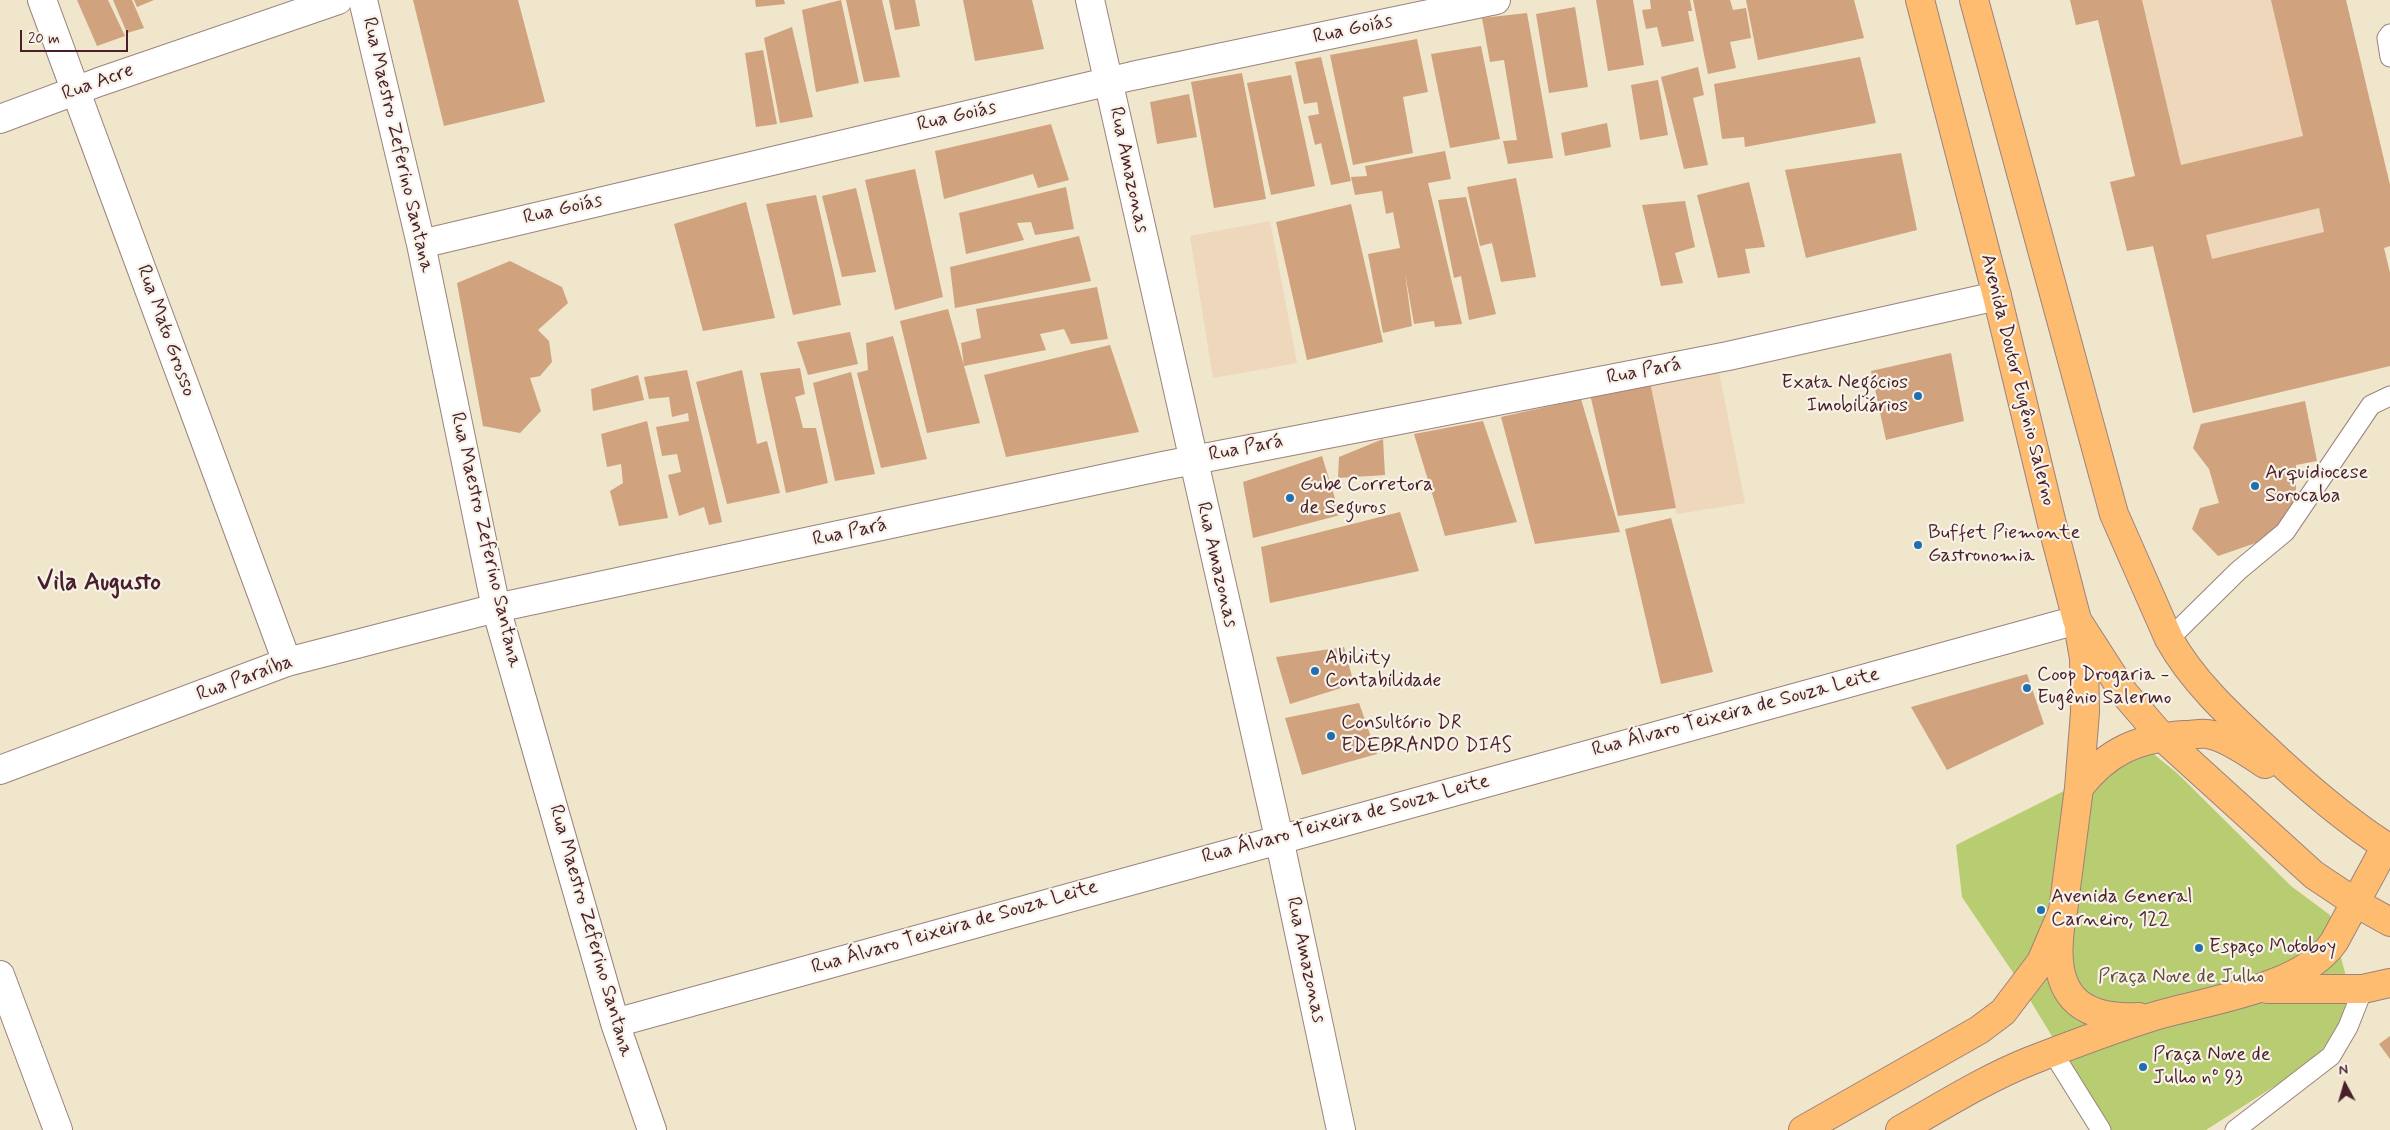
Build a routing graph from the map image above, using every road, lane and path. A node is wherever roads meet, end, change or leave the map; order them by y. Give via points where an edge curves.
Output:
1 (42, 0) edge
2 (338, 0) edge
3 (363, 0) edge
4 (1090, 0) edge
5 (1496, 0) edge
6 (1920, 0) edge
7 (1974, 0) edge
8 (2390, 34) edge
9 (2390, 57) edge
10 (1108, 81) junction
11 (75, 90) junction
12 (0, 119) edge
13 (421, 244) junction
14 (1997, 296) junction
15 (2390, 396) edge
16 (1192, 460) junction
17 (496, 608) junction
18 (2077, 620) junction
19 (2169, 639) junction
20 (287, 662) junction
21 (2161, 736) junction
22 (0, 770) edge
23 (2079, 788) junction
24 (2317, 797) junction
25 (1279, 838) junction
26 (2388, 847) edge
27 (2356, 903) junction
28 (2063, 910) junction
29 (2390, 922) edge
30 (0, 975) edge
31 (2390, 983) edge
32 (2258, 989) junction
33 (2362, 989) junction
34 (2155, 1016) junction
35 (615, 1023) junction
36 (2053, 1053) junction
37 (58, 1130) edge
38 (652, 1130) edge
39 (1341, 1130) edge
40 (1803, 1130) edge
41 (1900, 1130) edge
42 (2101, 1130) edge
43 (2235, 1130) edge

1 - 11 street, Rua Mato Grosso
2 - 11 street, Rua Acre
3 - 13 street, Rua Maestro Zeferino Santana
4 - 10 street, Rua Amazonas
5 - 10 street, Rua Goiás
6 - 14 main road, Avenida Doutor Eugênio Salerno
7 - 19 main road via 2114,514
8 - 9 lane via 2387,38
10 - 13 street, Rua Goiás
10 - 16 street, Rua Amazonas
11 - 12 street, Rua Acre
11 - 20 street, Rua Mato Grosso
13 - 17 street, Rua Maestro Zeferino Santana
14 - 16 street, Rua Pará via 1728,356
14 - 18 main road, Avenida Doutor Eugênio Salerno
15 - 19 lane via 2371,405 2285,532 2238,571
16 - 17 street, Rua Pará
16 - 25 street, Rua Amazonas
17 - 20 street, Rua Paraíba
17 - 35 street, Rua Maestro Zeferino Santana
18 - 21 main road, Avenida Doutor Eugênio Salerno via 2124,693
18 - 23 main road via 2084,658 2085,712
18 - 25 street, Rua Álvaro Teixeira de Souza Leite
19 - 24 main road via 2215,702
20 - 22 street, Rua Paraíba
21 - 23 main road via 2114,755 2094,768
21 - 24 main road via 2208,734 2235,745
21 - 27 main road via 2314,875
23 - 28 main road
24 - 26 main road
25 - 35 street, Rua Álvaro Teixeira de Souza Leite
25 - 39 street, Rua Amazonas
26 - 27 main road
27 - 29 main road
27 - 32 main road via 2326,954
28 - 34 main road via 2058,962 2069,996 2096,1014 2116,1018
28 - 40 main road via 2041,962 2003,1012 1958,1044
30 - 37 street
31 - 33 main road
32 - 33 main road
32 - 34 main road
33 - 43 lane via 2348,1027 2331,1056
34 - 36 main road
35 - 38 street, Rua Maestro Zeferino Santana
36 - 41 main road via 1996,1077
36 - 42 lane

